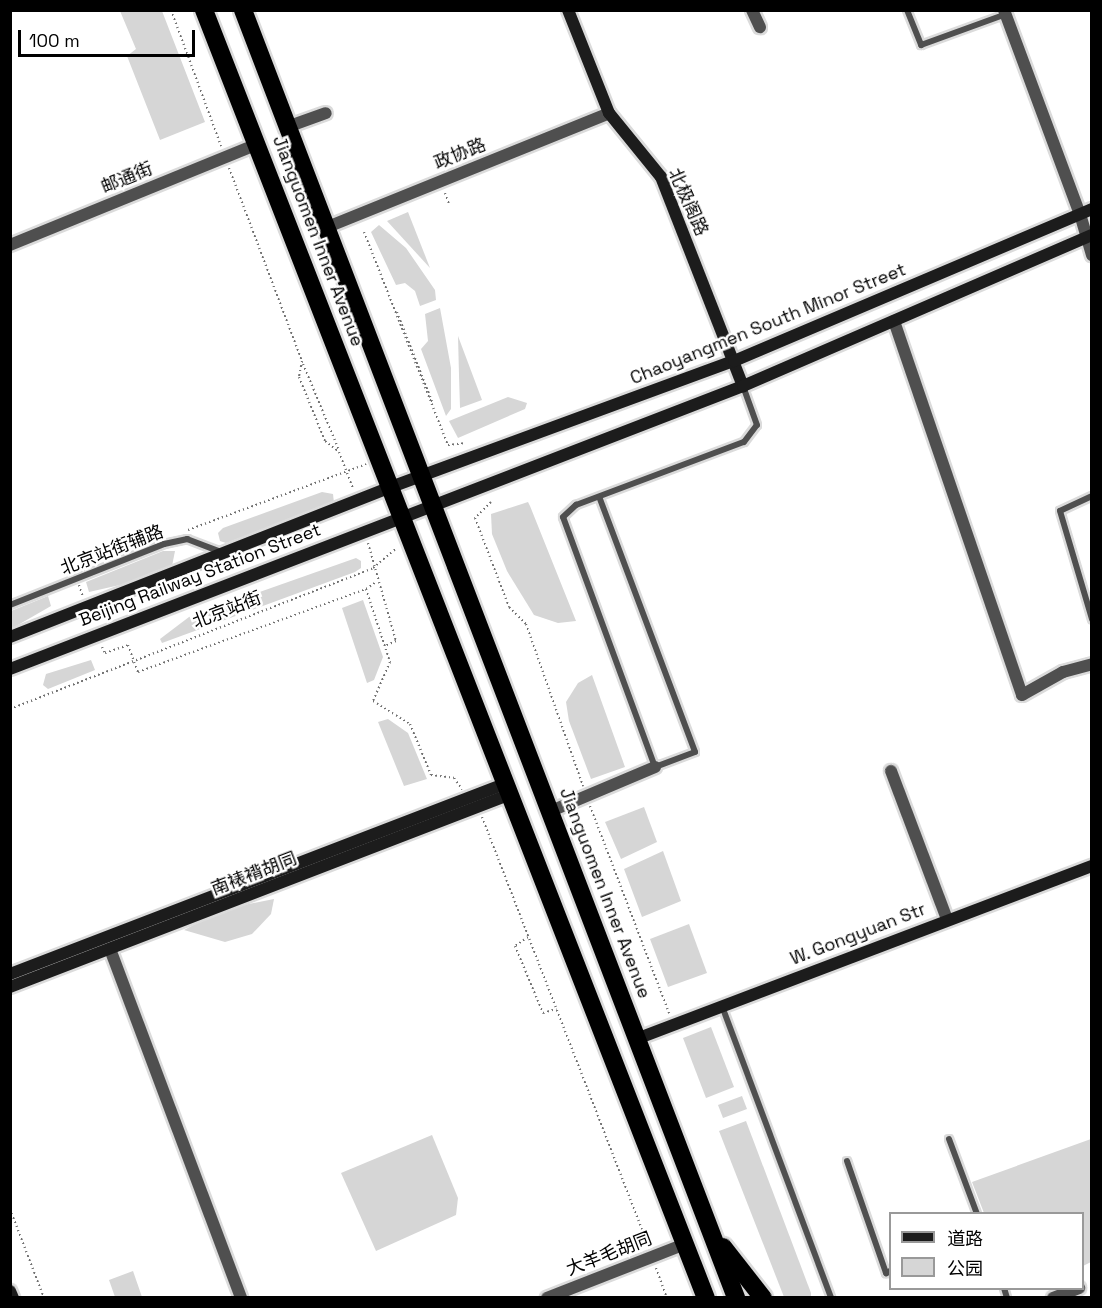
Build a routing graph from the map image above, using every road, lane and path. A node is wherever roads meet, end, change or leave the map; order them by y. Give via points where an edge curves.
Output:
1 (171, 10) edge
2 (204, 10) edge
3 (243, 10) edge
4 (568, 10) edge
5 (752, 10) edge
6 (907, 10) edge
7 (1005, 12) edge
8 (760, 27) dead end
9 (326, 113) dead end
10 (609, 113) junction
11 (287, 127) junction
12 (257, 144) junction
13 (225, 158) junction
14 (1086, 212) edge
15 (326, 228) junction
16 (364, 232) dead end
17 (1088, 236) edge
18 (10, 245) edge
19 (1092, 255) edge
20 (894, 321) junction
21 (302, 361) junction
22 (734, 361) junction
23 (743, 386) junction
24 (322, 435) dead end
25 (466, 444) dead end
26 (339, 452) dead end
27 (380, 459) junction
28 (421, 477) junction
29 (391, 487) junction
30 (1092, 496) edge
31 (600, 498) junction
32 (491, 502) dead end
33 (432, 505) junction
34 (403, 517) junction
35 (411, 537) junction
36 (164, 544) junction
37 (224, 553) junction
38 (366, 589) dead end
39 (10, 605) edge
40 (1092, 619) edge
41 (10, 638) edge
42 (385, 646) dead end
43 (1092, 664) edge
44 (10, 669) edge
45 (10, 709) edge
46 (655, 767) junction
47 (891, 771) dead end
48 (509, 789) junction
49 (586, 795) junction
50 (550, 811) junction
51 (1092, 866) edge
52 (947, 919) junction
53 (528, 937) dead end
54 (110, 949) junction
55 (10, 974) edge
56 (10, 987) edge
57 (722, 1006) junction
58 (556, 1010) dead end
59 (669, 1013) dead end
60 (639, 1038) junction
61 (949, 1139) dead end
62 (847, 1161) dead end
63 (10, 1209) edge
64 (975, 1212) edge
65 (710, 1230) junction
66 (685, 1244) junction
67 (889, 1272) edge
68 (1075, 1290) edge
69 (10, 1291) edge
70 (13, 1298) edge
71 (44, 1298) edge
72 (241, 1298) edge
73 (547, 1298) edge
74 (697, 1298) edge
75 (706, 1298) edge
76 (736, 1298) edge
77 (763, 1298) edge
78 (831, 1298) edge
79 (1053, 1298) edge

1 - 13 path
2 - 12 highway, Jianguomen Inner Avenue
3 - 11 highway, Jianguomen Inner Avenue
4 - 10 main road, 北极阁路
5 - 8 street
6 - 7 lane via 921,45
7 - 14 street
9 - 11 street
10 - 15 street, 政协路
10 - 22 main road, 北极阁路 via 661,177
11 - 15 highway, Jianguomen Inner Avenue
12 - 13 street, 邮通街
12 - 27 highway, Jianguomen Inner Avenue
13 - 18 street, 邮通街
13 - 21 path
14 - 17 street
14 - 22 main road, Chaoyangmen South Minor Street
15 - 28 highway, Jianguomen Inner Avenue
16 - 25 path via 448,445
17 - 19 street
17 - 20 main road
20 - 23 main road
20 - 43 street via 1022,695 1062,672
21 - 24 path via 299,377
21 - 26 path
22 - 23 main road, 北极阁路
22 - 28 main road, Chaoyangmen South Minor Street
23 - 31 lane via 757,425 744,442
23 - 33 main road
27 - 29 highway, Jianguomen Inner Avenue
27 - 36 path via 189,529
28 - 29 main road, Chaoyangmen South Minor Street
28 - 33 highway, Jianguomen Inner Avenue
29 - 34 highway, Jianguomen Inner Avenue
29 - 37 main road, Beijing Railway Station Street
30 - 40 lane via 1060,511
31 - 46 lane via 576,505 562,517
31 - 46 lane via 695,752
32 - 49 path via 475,518 509,607 526,624
33 - 34 main road, Beijing Railway Station Street
33 - 50 highway, Jianguomen Inner Avenue
34 - 35 highway
34 - 44 main road, Beijing Railway Station Street
35 - 45 path, 北京站街 via 373,568
35 - 48 highway
36 - 37 lane, 北京站街辅路 via 187,539
36 - 39 lane, 北京站街辅路
37 - 41 main road, Beijing Railway Station Street
38 - 42 path via 376,582 396,641
46 - 49 street
47 - 52 street
48 - 54 main road, 南裱褙胡同
48 - 55 main road
48 - 66 highway
49 - 50 street
49 - 59 path
50 - 60 highway, Jianguomen Inner Avenue
51 - 52 main road, W. Gongyuan Str
52 - 57 main road, W. Gongyuan Str
53 - 58 path via 515,946 543,1013
54 - 56 main road, 南裱褙胡同
54 - 72 street
57 - 60 main road, W. Gongyuan Str
57 - 78 lane
60 - 65 highway, Jianguomen Inner Avenue
61 - 64 lane
62 - 67 lane via 886,1273
63 - 71 path
65 - 76 highway, Jianguomen Inner Avenue
65 - 77 highway
66 - 73 street, 大羊毛胡同
66 - 74 highway
66 - 75 highway
68 - 79 street
69 - 70 main road

